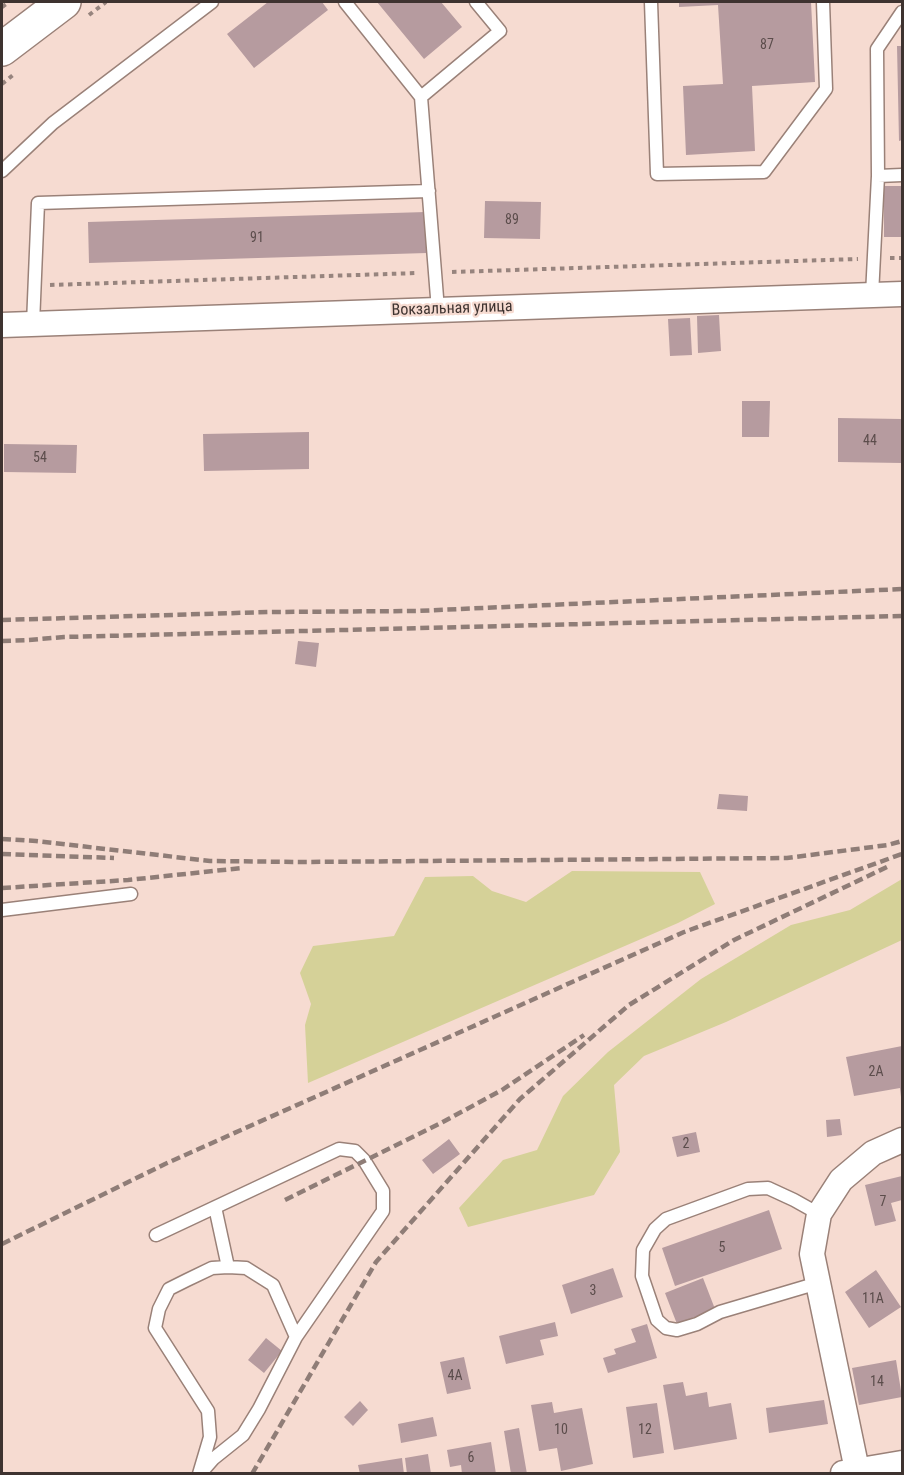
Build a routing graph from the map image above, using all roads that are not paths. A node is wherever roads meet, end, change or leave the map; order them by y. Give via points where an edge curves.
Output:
1 (64, 2) edge
2 (212, 2) edge
3 (345, 2) edge
4 (476, 2) edge
5 (651, 2) edge
6 (823, 2) edge
7 (903, 12) edge
8 (2, 49) edge
9 (421, 97) junction
10 (2, 171) edge
11 (878, 176) junction
12 (903, 176) edge
13 (429, 191) junction
14 (903, 294) edge
15 (872, 295) junction
16 (438, 310) junction
17 (33, 324) junction
18 (2, 325) edge
19 (131, 894) dead end
20 (2, 910) edge
21 (903, 1140) edge
22 (215, 1207) junction
23 (819, 1214) junction
24 (156, 1235) dead end
25 (228, 1267) junction
26 (818, 1283) junction
27 (296, 1337) junction
28 (903, 1463) edge
29 (849, 1472) edge
30 (199, 1473) edge

1 - 8 main road
2 - 10 lane via 53,123
3 - 9 lane
4 - 9 lane via 500,31
5 - 6 lane via 657,174 764,172 826,88
7 - 11 lane via 877,49
9 - 13 lane
11 - 12 lane
11 - 15 lane
13 - 16 lane
13 - 17 lane via 38,203
14 - 15 street, Вокзальная улица
15 - 16 street, Вокзальная улица
16 - 17 street, Вокзальная улица
17 - 18 street, Вокзальная улица
19 - 20 lane
21 - 23 street via 873,1153 841,1180
22 - 24 lane
22 - 25 lane
22 - 27 lane via 339,1149 355,1151 364,1160 383,1191 383,1211
23 - 26 street via 812,1254
23 - 26 lane via 768,1188 748,1189 666,1219 643,1250 642,1276 657,1320 666,1328 677,1330 720,1312
25 - 27 lane via 246,1268 273,1285
25 - 30 lane via 212,1268 169,1289 155,1328 208,1411 210,1437
26 - 29 street
27 - 30 lane via 243,1435
28 - 29 street

